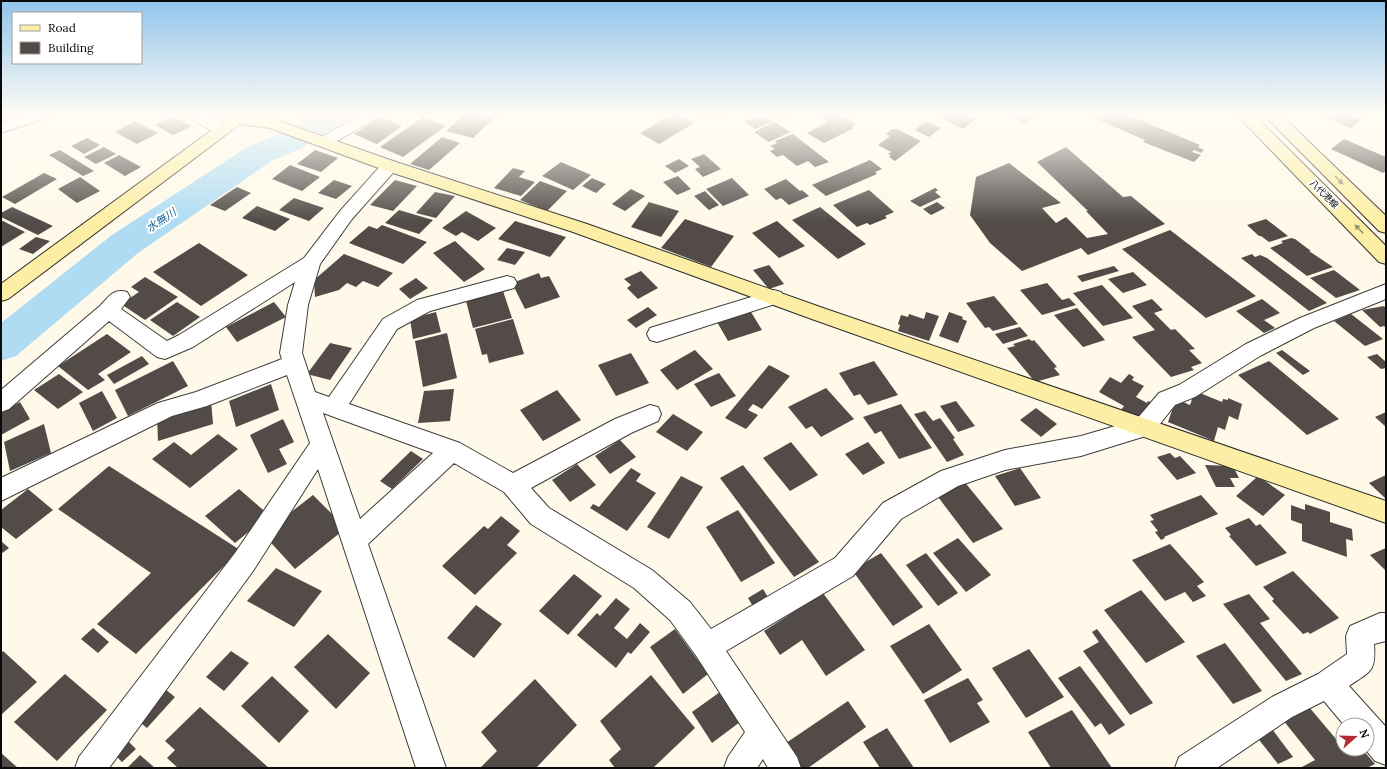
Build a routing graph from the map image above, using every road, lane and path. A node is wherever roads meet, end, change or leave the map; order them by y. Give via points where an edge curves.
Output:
1 (194, 150) edge
2 (345, 150) edge
3 (1280, 150) edge
4 (1308, 150) edge
5 (390, 166) junction
6 (1386, 227) edge
7 (1386, 257) edge
8 (311, 263) junction
9 (507, 283) dead end
10 (1386, 290) edge
11 (1, 294) edge
12 (774, 298) junction
13 (657, 334) dead end
14 (295, 363) junction
15 (306, 398) junction
16 (1, 403) edge
17 (334, 408) junction
18 (650, 414) dead end
19 (1144, 427) junction
20 (322, 444) junction
21 (452, 450) junction
22 (513, 485) junction
23 (1, 490) edge
24 (1386, 512) edge
25 (354, 541) junction
26 (1386, 627) edge
27 (708, 647) junction
28 (1328, 684) junction
29 (1357, 717) edge
30 (763, 732) junction
31 (1375, 737) edge
32 (1386, 750) edge
33 (90, 768) edge
34 (432, 768) edge
35 (739, 768) edge
36 (786, 768) edge
37 (1190, 768) edge

1 - 11 street
2 - 5 street
7 -> 3 street, 八代港線
4 -> 6 street, 八代港線
5 - 8 street via 346,215
5 - 12 street via 580,228
8 - 14 street via 298,305 291,353
8 - 16 street via 186,341 165,351 114,304
9 - 17 street via 424,305 390,324
10 - 19 street via 1307,323 1253,350 1187,391 1168,399
12 - 13 street
12 - 19 street
14 - 15 street
14 - 23 street via 199,400 166,409
15 - 17 street
15 - 20 street
17 - 21 street
18 - 22 street
19 - 24 street
19 - 27 street via 1081,446 1005,460 950,478 892,511 844,567
20 - 25 street
20 - 33 street via 244,562
21 - 22 street
21 - 25 street
22 - 27 street via 540,516 642,579 680,612
25 - 34 street
26 - 28 street via 1360,636 1361,661
27 - 30 street
28 - 29 street
28 - 37 street via 1282,707
30 - 35 street
30 - 36 street
31 - 32 street

